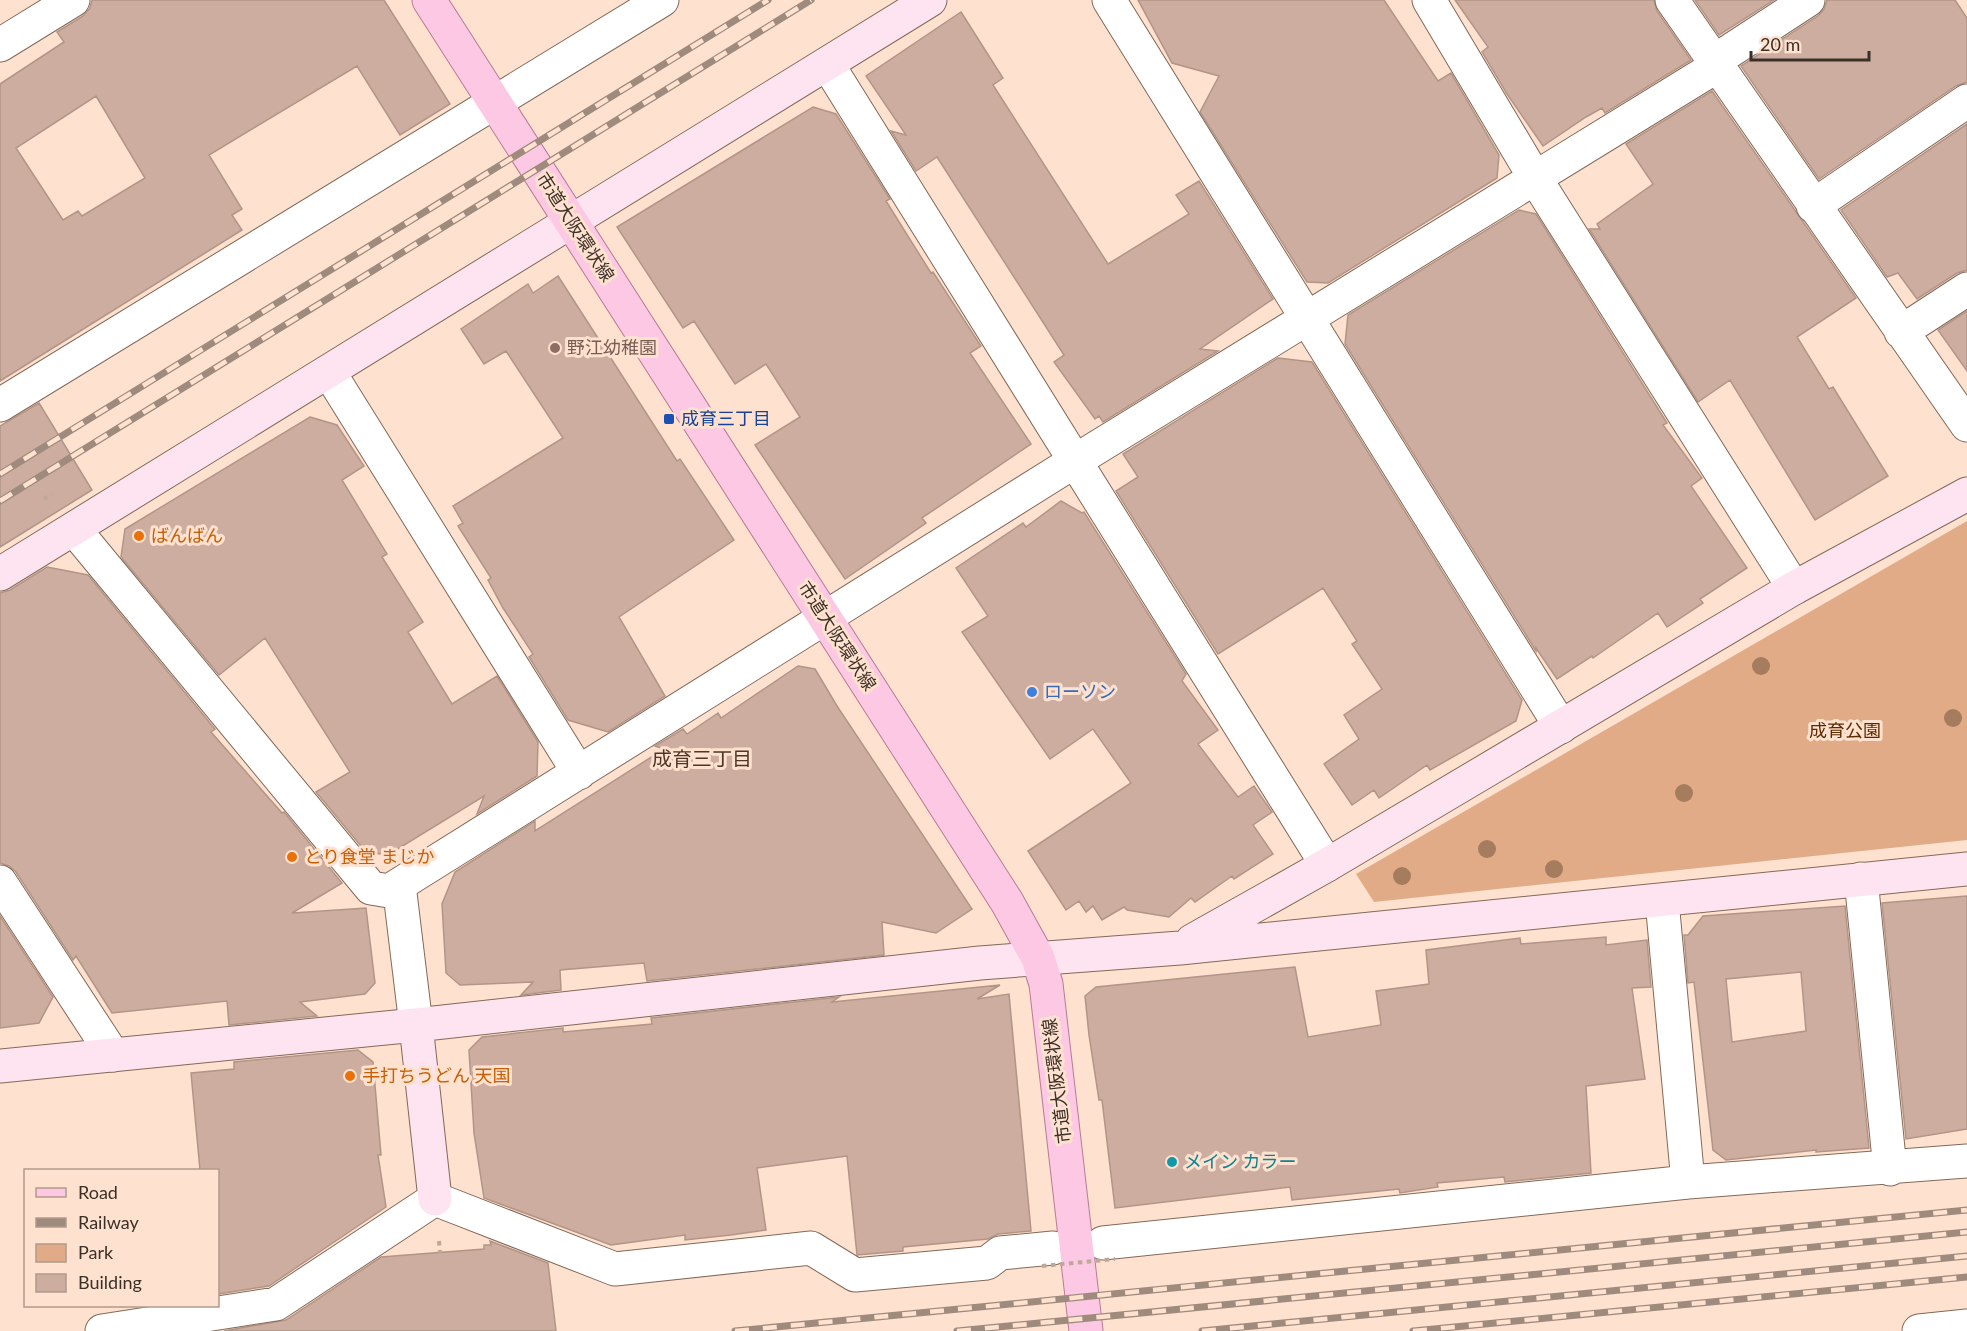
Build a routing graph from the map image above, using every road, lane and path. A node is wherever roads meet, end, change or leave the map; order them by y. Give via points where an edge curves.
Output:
1 (429, 0) edge
2 (662, 0) edge
3 (930, 0) edge
4 (1109, 0) edge
5 (1429, 0) edge
6 (1672, 0) edge
7 (1808, 0) edge
8 (67, 1) edge
9 (0, 45) edge
10 (828, 65) junction
11 (1717, 66) junction
12 (1967, 101) edge
13 (495, 102) junction
14 (1535, 178) junction
15 (1813, 206) junction
16 (572, 222) junction
17 (1967, 289) edge
18 (1307, 318) junction
19 (1901, 332) junction
20 (329, 372) junction
21 (0, 405) edge
22 (1967, 425) edge
23 (1075, 460) junction
24 (52, 494) dead end
25 (1967, 494) edge
26 (44, 499) dead end
27 (74, 529) junction
28 (0, 574) edge
29 (1794, 588) junction
30 (826, 619) junction
31 (1561, 727) junction
32 (579, 773) junction
33 (1327, 865) junction
34 (1967, 869) edge
35 (1861, 879) junction
36 (0, 882) edge
37 (394, 888) junction
38 (1662, 901) junction
39 (1180, 948) junction
40 (1038, 958) junction
41 (416, 1025) junction
42 (113, 1054) junction
43 (0, 1066) edge
44 (1967, 1161) edge
45 (1890, 1168) junction
46 (1688, 1182) junction
47 (435, 1199) junction
48 (1109, 1251) joint
49 (1047, 1257) joint
50 (1967, 1326) edge
51 (102, 1331) edge
52 (1086, 1331) edge
53 (1919, 1331) edge

1 - 13 main road, 市道大阪環状線
2 - 13 street
3 - 10 street
4 - 18 street
5 - 14 street
6 - 11 street
7 - 11 street via 1722,56
8 - 9 street
10 - 16 street
10 - 23 street
11 - 14 street
11 - 15 street
12 - 15 street
13 - 16 main road, 市道大阪環状線
13 - 21 street
14 - 18 street
14 - 29 street
15 - 19 street
16 - 20 street
16 - 30 main road, 市道大阪環状線
17 - 19 street
18 - 23 street
18 - 31 street
19 - 22 street
20 - 27 street
20 - 32 street
23 - 30 street
23 - 33 street
24 - 26 path
25 - 29 street
27 - 28 street
27 - 37 street via 371,888
29 - 31 street
30 - 32 street
30 - 40 main road, 市道大阪環状線 via 1007,902
31 - 33 street
32 - 37 street
33 - 39 street
34 - 35 street
35 - 38 street
35 - 45 street
36 - 42 street
37 - 41 street
38 - 39 street
38 - 46 street
39 - 40 street
40 - 41 street
40 - 52 main road, 市道大阪環状線 via 1046,984
41 - 42 street
41 - 47 street
42 - 43 street
44 - 45 street
45 - 46 street
46 - 48 street
47 - 49 street via 615,1269 811,1248 855,1275 987,1263 1000,1253
47 - 51 street via 276,1304
48 - 49 path, bridge
50 - 53 street

